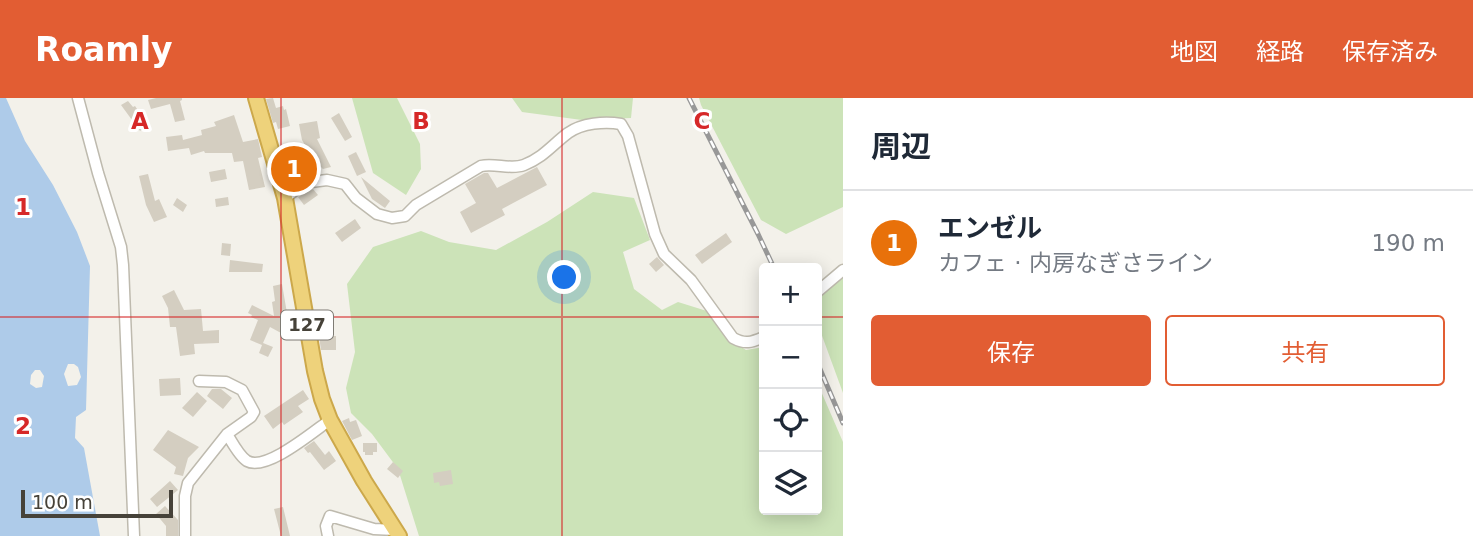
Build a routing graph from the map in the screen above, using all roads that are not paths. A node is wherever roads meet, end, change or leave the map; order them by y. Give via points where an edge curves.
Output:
1 (78, 98) edge
2 (256, 98) edge
3 (285, 198) junction
4 (843, 270) edge
5 (822, 288) edge
6 (759, 339) edge
7 (199, 381) dead end
8 (330, 420) junction
9 (227, 434) junction
10 (389, 533) edge
11 (134, 536) edge
12 (185, 536) edge
13 (328, 536) edge

1 - 11 street via 121,247
2 - 3 highway, 127
3 - 6 street via 311,182 327,180 345,184 377,214 405,216 481,166 520,166 540,158 572,131 609,121 621,124 664,254 691,280 733,338 749,343
3 - 8 highway, 127 via 316,371
4 - 5 street
7 - 9 street via 226,382 242,390 254,412
8 - 9 street via 278,456 257,463 243,458
8 - 10 highway, 127
9 - 12 street via 188,483
10 - 13 street via 330,516

